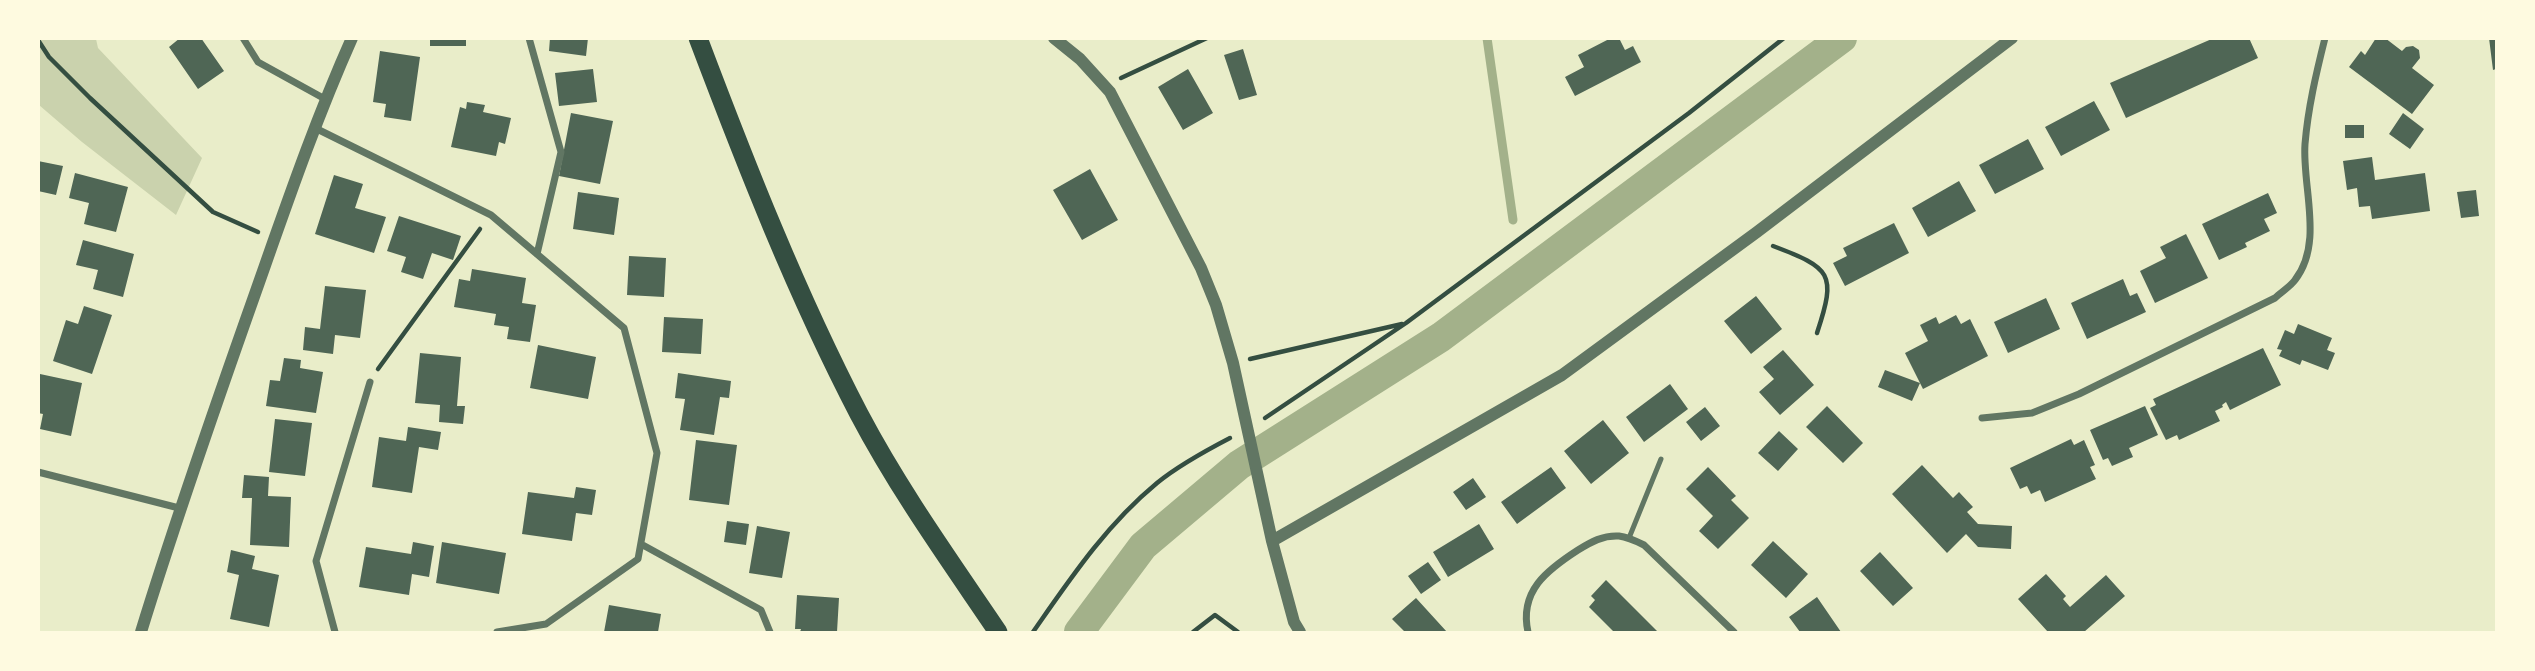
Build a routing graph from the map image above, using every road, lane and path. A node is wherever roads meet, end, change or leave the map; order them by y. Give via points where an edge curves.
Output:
1 (243, 38) edge
2 (352, 38) edge
3 (529, 38) edge
4 (698, 38) edge
5 (1054, 38) edge
6 (1207, 38) edge
7 (1784, 38) edge
8 (2012, 38) edge
9 (2325, 38) edge
10 (39, 41) edge
11 (1104, 86) junction
12 (325, 99) junction
13 (316, 128) junction
14 (491, 215) junction
15 (1757, 232) junction
16 (274, 240) junction
17 (537, 254) junction
18 (1406, 323) junction
19 (1817, 333) dead end
20 (1233, 363) junction
21 (370, 382) joint
22 (1982, 418) dead end
23 (1259, 422) dead end
24 (1232, 437) dead end
25 (1661, 459) dead end
26 (38, 472) edge
27 (179, 508) junction
28 (1629, 538) junction
29 (1272, 541) junction
30 (641, 544) junction
31 (141, 632) edge
32 (335, 632) edge
33 (497, 632) edge
34 (770, 632) edge
35 (998, 632) edge
36 (1033, 632) edge
37 (1193, 632) edge
38 (1238, 632) edge
39 (1300, 632) edge
40 (1528, 632) edge
41 (1734, 632) edge

1 - 12 street via 258,62
2 - 12 street
3 - 17 street via 561,152
4 - 35 highway via 738,144 859,414 909,500
5 - 11 street
6 - 11 path
7 - 18 path
8 - 15 street
9 - 22 street via 2309,105 2305,147 2310,236 2295,280 2275,298 2079,394 2025,414
10 - 16 path via 90,98 213,212
11 - 20 street via 1201,268
12 - 13 street
13 - 14 street
13 - 16 street
14 - 17 street
14 - 21 path
15 - 19 path via 1822,271 1829,293
15 - 29 street via 1562,375
16 - 27 street
17 - 30 street via 624,328 657,453
18 - 20 path
18 - 23 path
20 - 29 street
21 - 32 street via 316,561
24 - 36 path via 1185,463 1127,510
25 - 28 lane
26 - 27 street
27 - 31 street
28 - 40 street via 1595,540 1551,567 1533,590 1525,612
28 - 41 street via 1644,545
29 - 39 street
30 - 33 street via 638,559 546,624
30 - 34 street via 761,610
37 - 38 path via 1214,615

